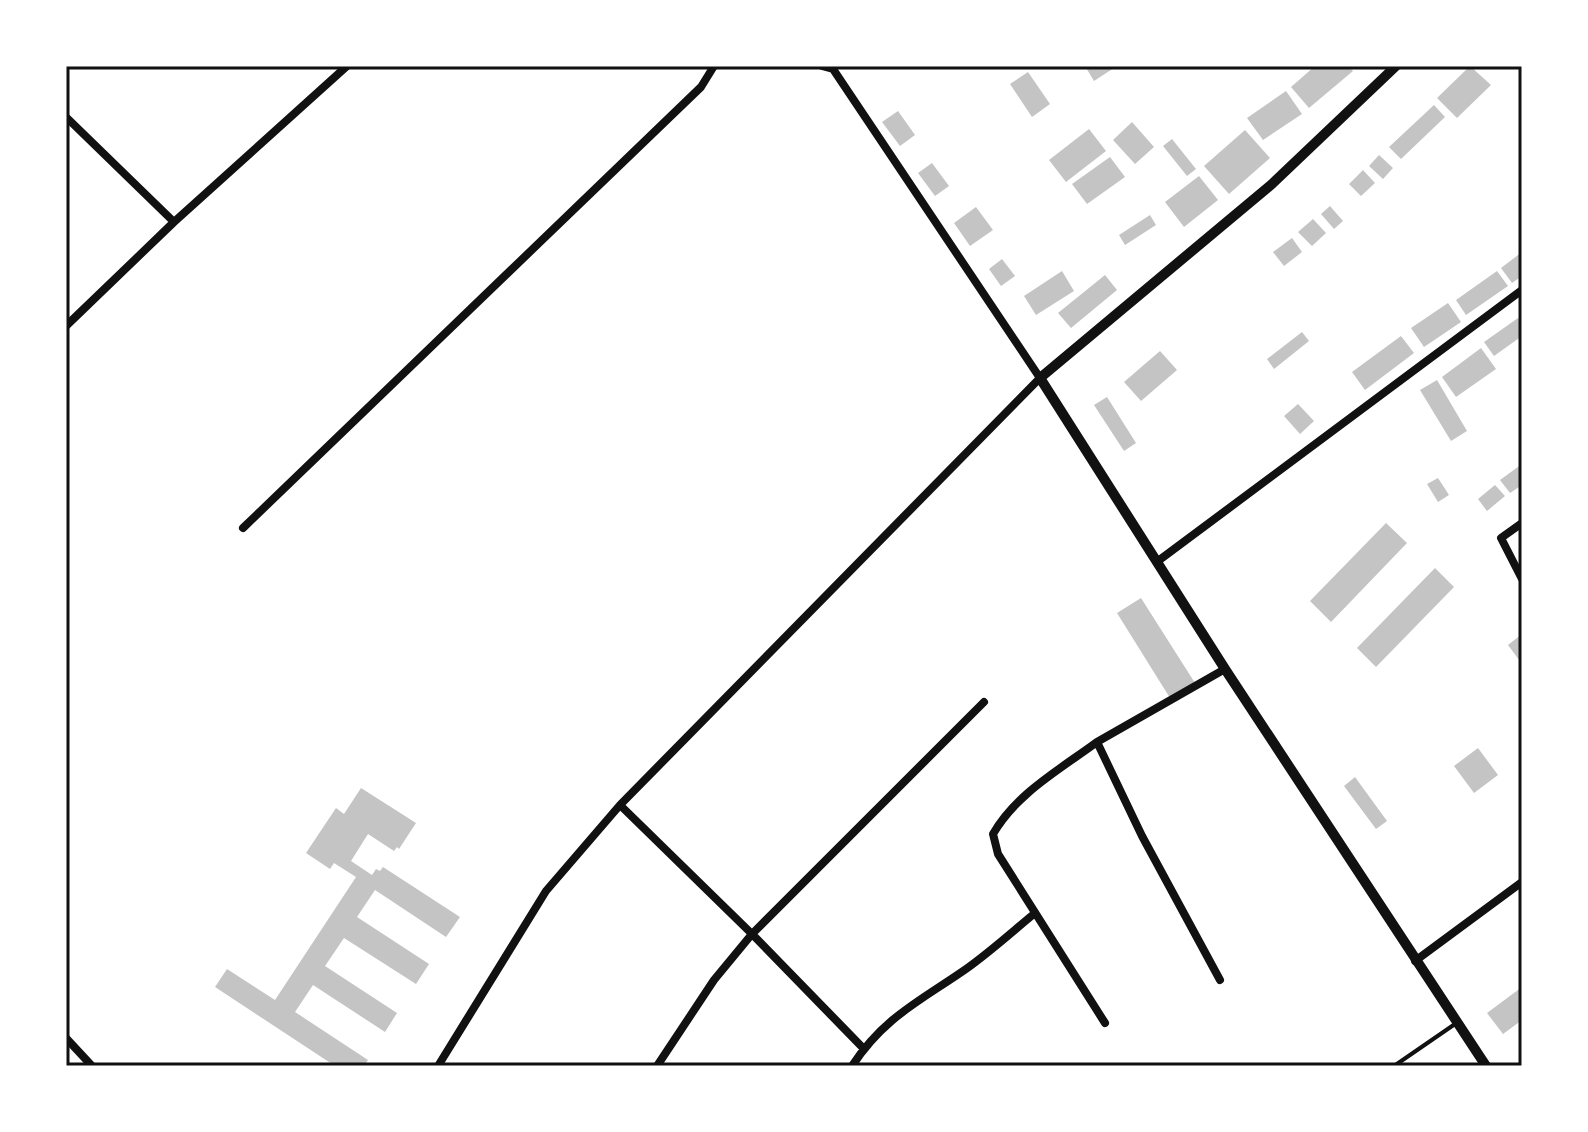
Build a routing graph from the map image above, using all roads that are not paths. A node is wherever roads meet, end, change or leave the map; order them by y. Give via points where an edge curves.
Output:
1 (347, 66) edge
2 (714, 66) edge
3 (822, 66) edge
4 (1396, 66) edge
5 (66, 117) edge
6 (174, 222) junction
7 (1522, 290) edge
8 (66, 326) edge
9 (1040, 378) junction
10 (1522, 523) edge
11 (243, 528) dead end
12 (1158, 561) junction
13 (1522, 579) edge
14 (1225, 669) junction
15 (984, 702) dead end
16 (1097, 742) junction
17 (620, 805) junction
18 (1522, 882) edge
19 (1035, 913) junction
20 (752, 934) junction
21 (1415, 961) junction
22 (1220, 980) dead end
23 (1456, 1022) junction
24 (1105, 1023) dead end
25 (66, 1038) edge
26 (864, 1049) junction
27 (92, 1066) edge
28 (438, 1066) edge
29 (657, 1066) edge
30 (852, 1066) edge
31 (1394, 1066) edge
32 (1486, 1066) edge

1 - 6 street
2 - 11 street via 701,87
3 - 9 street via 833,69
4 - 9 street via 1272,184
5 - 6 street
6 - 8 street
7 - 12 street
9 - 12 street
9 - 17 street
10 - 13 street via 1501,538
12 - 14 street
14 - 16 street
14 - 21 street
15 - 20 street
16 - 19 street via 1020,798 993,834 998,854
16 - 22 street
17 - 20 street
17 - 28 street via 546,891
18 - 21 street
19 - 24 street
19 - 26 street via 969,967 892,1018
20 - 26 street
20 - 29 street
21 - 23 street
23 - 31 lane
23 - 32 street
25 - 27 street
26 - 30 street

